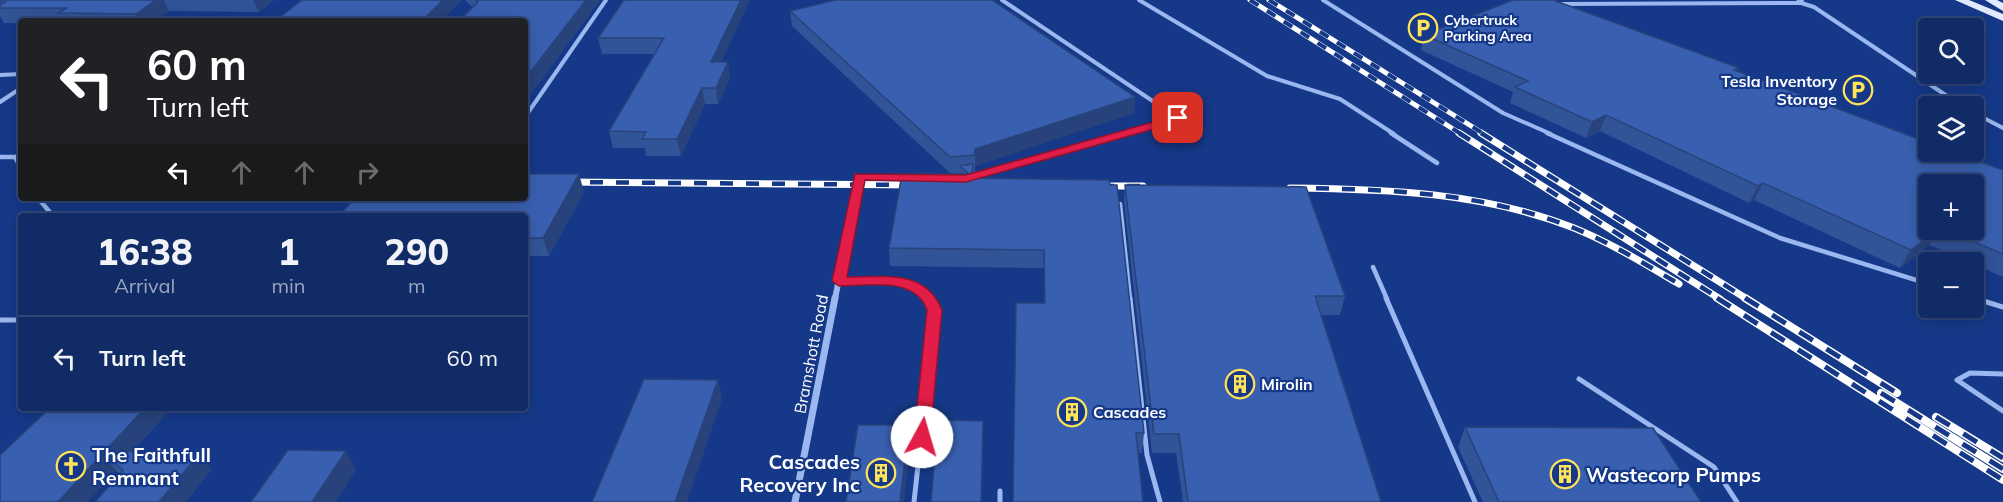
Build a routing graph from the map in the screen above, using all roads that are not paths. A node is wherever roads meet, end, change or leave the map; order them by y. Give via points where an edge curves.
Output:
1 (606, 0) edge
2 (1002, 0) edge
3 (1139, 0) edge
4 (1323, 0) edge
5 (1689, 0) edge
6 (1716, 0) edge
7 (1750, 0) edge
8 (1790, 0) edge
9 (1960, 0) edge
10 (1990, 0) edge
11 (1801, 1) edge
12 (1552, 4) edge
13 (1696, 5) junction
14 (1722, 5) junction
15 (1756, 5) junction
16 (2003, 8) edge
17 (2003, 18) edge
18 (18, 74) edge
19 (0, 75) edge
20 (18, 90) edge
21 (1947, 96) edge
22 (0, 102) edge
23 (528, 113) edge
24 (1984, 118) edge
25 (2003, 128) edge
26 (18, 155) edge
27 (0, 157) edge
28 (15, 157) junction
29 (18, 162) edge
30 (1437, 164) dead end
31 (859, 177) joint
32 (918, 178) edge
33 (966, 179) edge
34 (40, 201) edge
35 (1120, 204) edge
36 (50, 213) edge
37 (1373, 267) dead end
38 (839, 281) junction
39 (1918, 281) edge
40 (1984, 301) edge
41 (2003, 308) edge
42 (0, 320) edge
43 (18, 321) edge
44 (2003, 374) edge
45 (1579, 379) dead end
46 (2003, 411) edge
47 (1000, 491) dead end
48 (795, 502) edge
49 (914, 502) edge
50 (1000, 502) edge
51 (1160, 502) edge
52 (1475, 502) edge
53 (1737, 502) edge

1 - 23 lane
2 - 33 lane via 1178,118
3 - 30 lane via 1267,76 1340,99
4 - 39 lane via 1503,113 1779,238
5 - 13 lane
6 - 14 lane
7 - 15 lane
8 - 11 lane
9 - 17 main road
10 - 16 main road
11 - 15 lane
11 - 21 lane
12 - 13 lane
13 - 14 lane
14 - 15 lane
18 - 19 lane
20 - 22 lane
24 - 25 lane
26 - 28 lane
27 - 28 lane
28 - 29 lane
31 - 32 lane
31 - 38 street, Bramshott Road
34 - 36 lane
35 - 51 lane via 1147,456
37 - 52 lane
38 - 48 street, Bramshott Road
38 - 49 lane via 899,282 921,288 930,296 935,310
40 - 41 lane
42 - 43 lane
44 - 46 lane via 1970,373 1957,381
45 - 53 lane via 1714,466
47 - 50 lane

